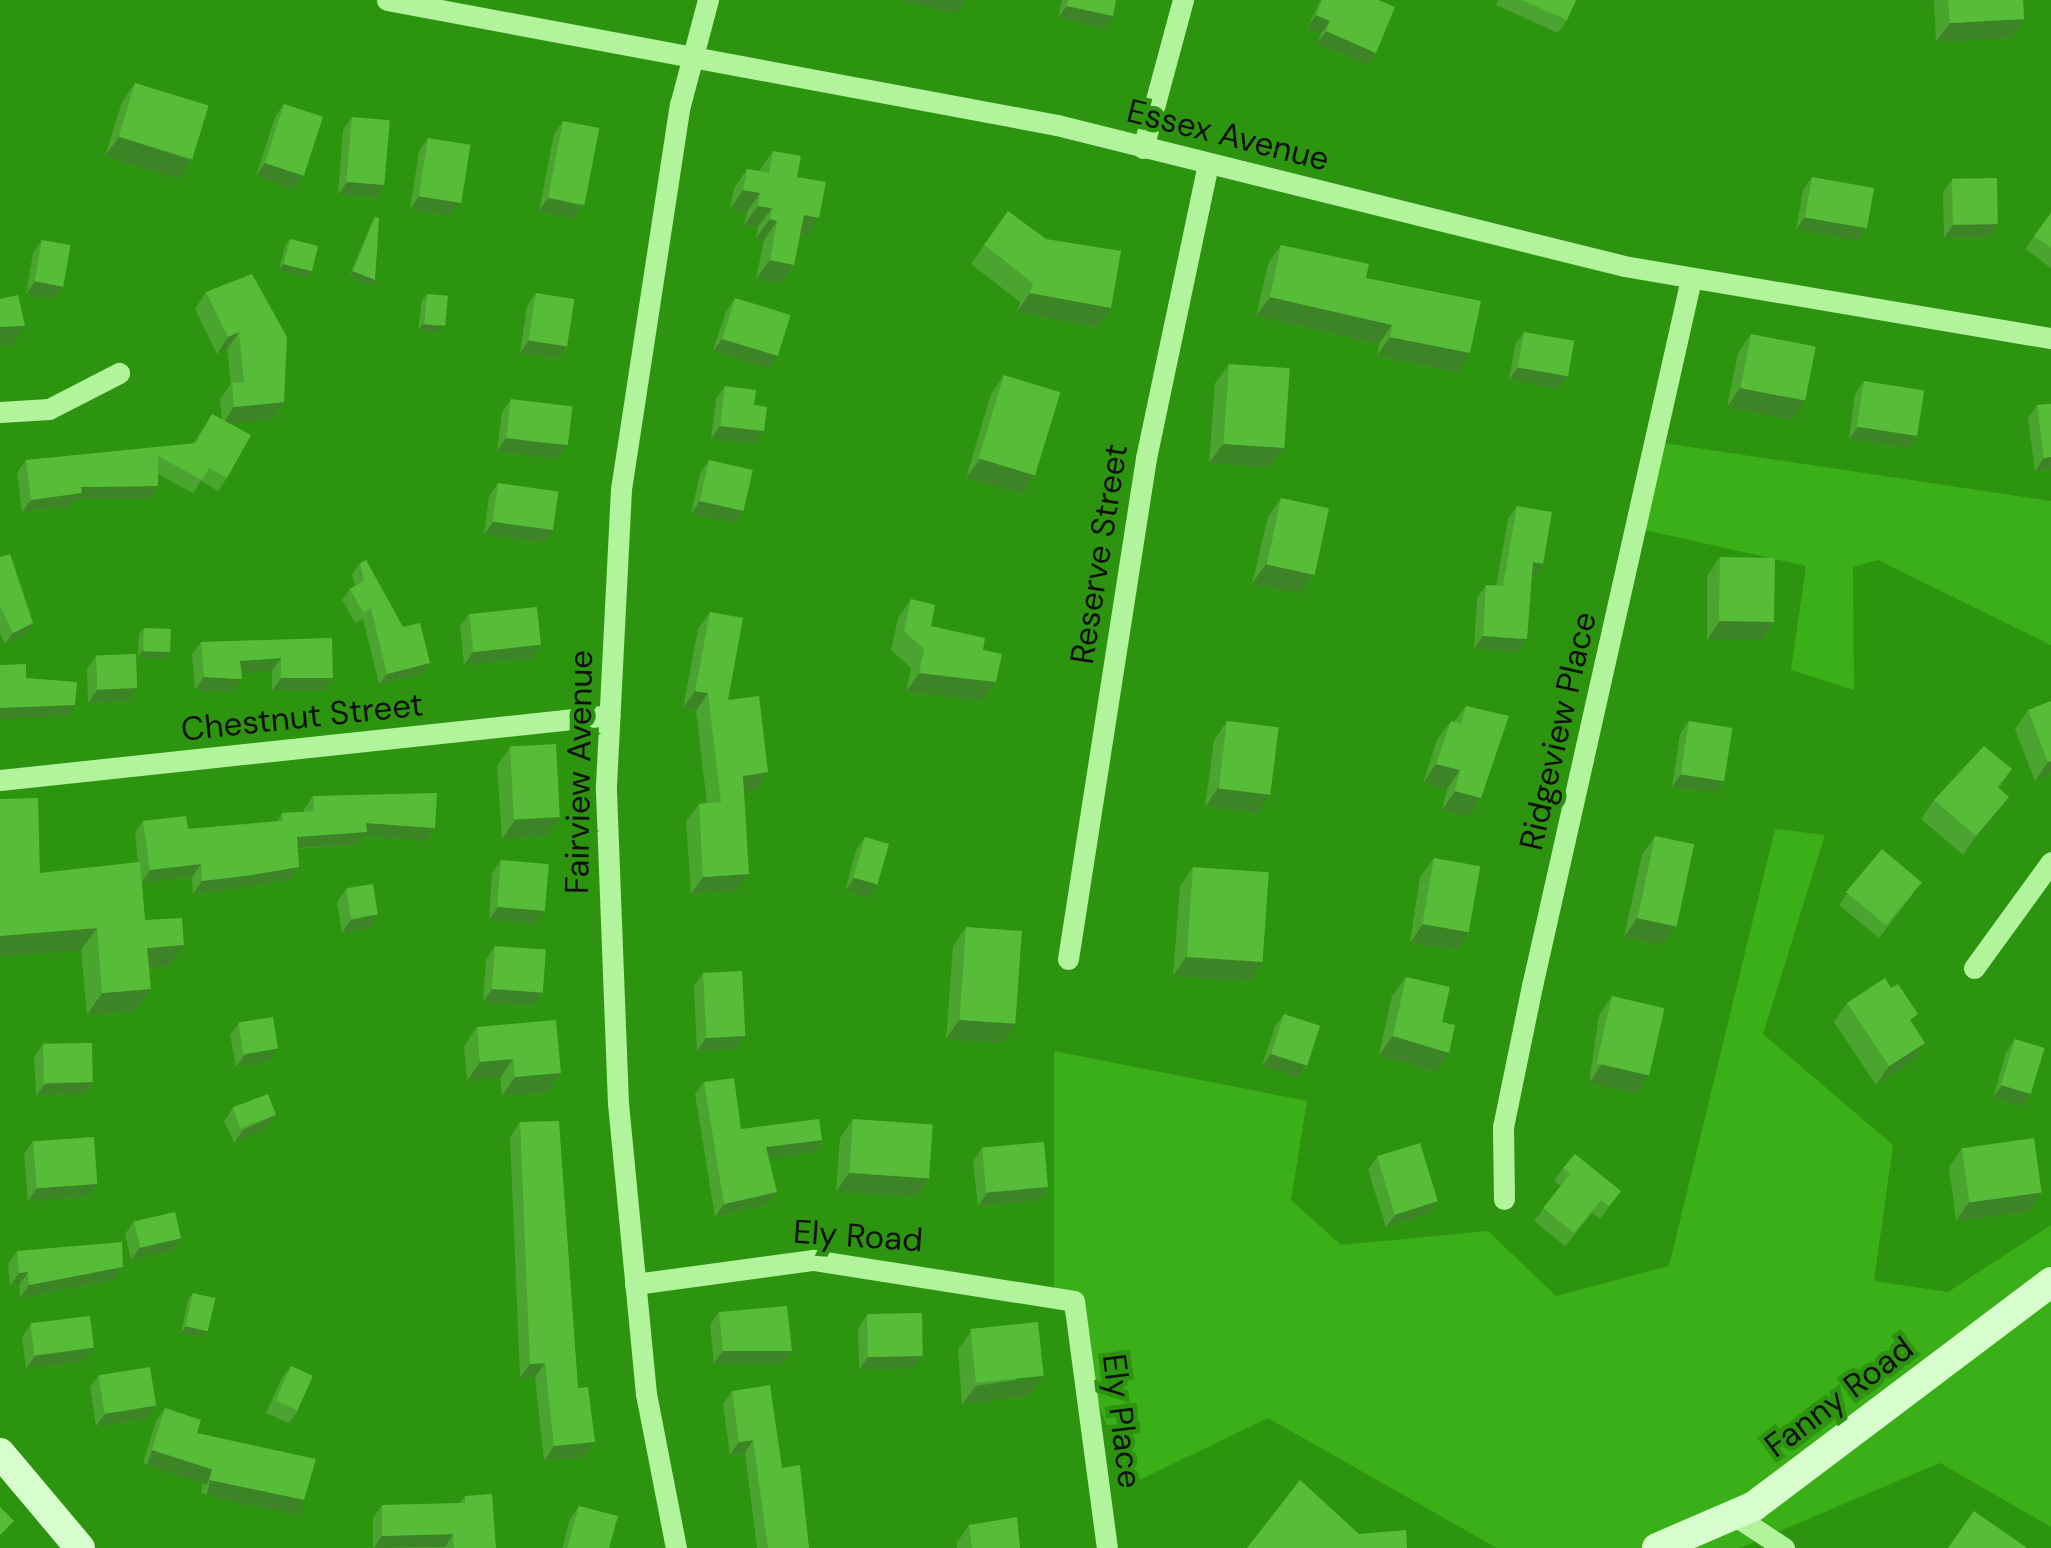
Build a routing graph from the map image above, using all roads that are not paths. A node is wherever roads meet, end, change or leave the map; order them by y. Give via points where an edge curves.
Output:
1 (387, 0) edge
2 (708, 0) edge
3 (1183, 0) edge
4 (694, 55) junction
5 (1143, 148) junction
6 (1208, 163) junction
7 (1691, 278) junction
8 (2051, 338) edge
9 (119, 373) dead end
10 (0, 412) edge
11 (610, 715) junction
12 (0, 780) edge
13 (2051, 862) edge
14 (1068, 959) dead end
15 (1974, 968) dead end
16 (1504, 1199) dead end
17 (2051, 1282) edge
18 (635, 1284) junction
19 (1074, 1301) joint
20 (0, 1453) edge
21 (1734, 1514) junction
22 (80, 1548) edge
23 (676, 1548) edge
24 (1107, 1548) edge
25 (1657, 1548) edge
26 (1784, 1548) edge

1 - 4 street, Essex Avenue
2 - 4 street, Fairview Avenue
3 - 5 street
4 - 5 street, Essex Avenue
4 - 11 street, Fairview Avenue via 622,488
5 - 6 street, Essex Avenue
6 - 7 street, Essex Avenue
6 - 14 street, Reserve Street via 1146,458
7 - 8 street, Essex Avenue
7 - 16 street, Ridgeview Place via 1503,1127
9 - 10 street via 49,409
11 - 12 street, Chestnut Street
11 - 18 street, Fairview Avenue via 618,1104
13 - 15 street
17 - 21 main road, Fanny Road
18 - 19 street, Ely Road via 813,1260
18 - 23 street, Fairview Avenue via 646,1394
19 - 24 street, Ely Place
20 - 22 main road
21 - 25 main road, Fanny Road
21 - 26 street

